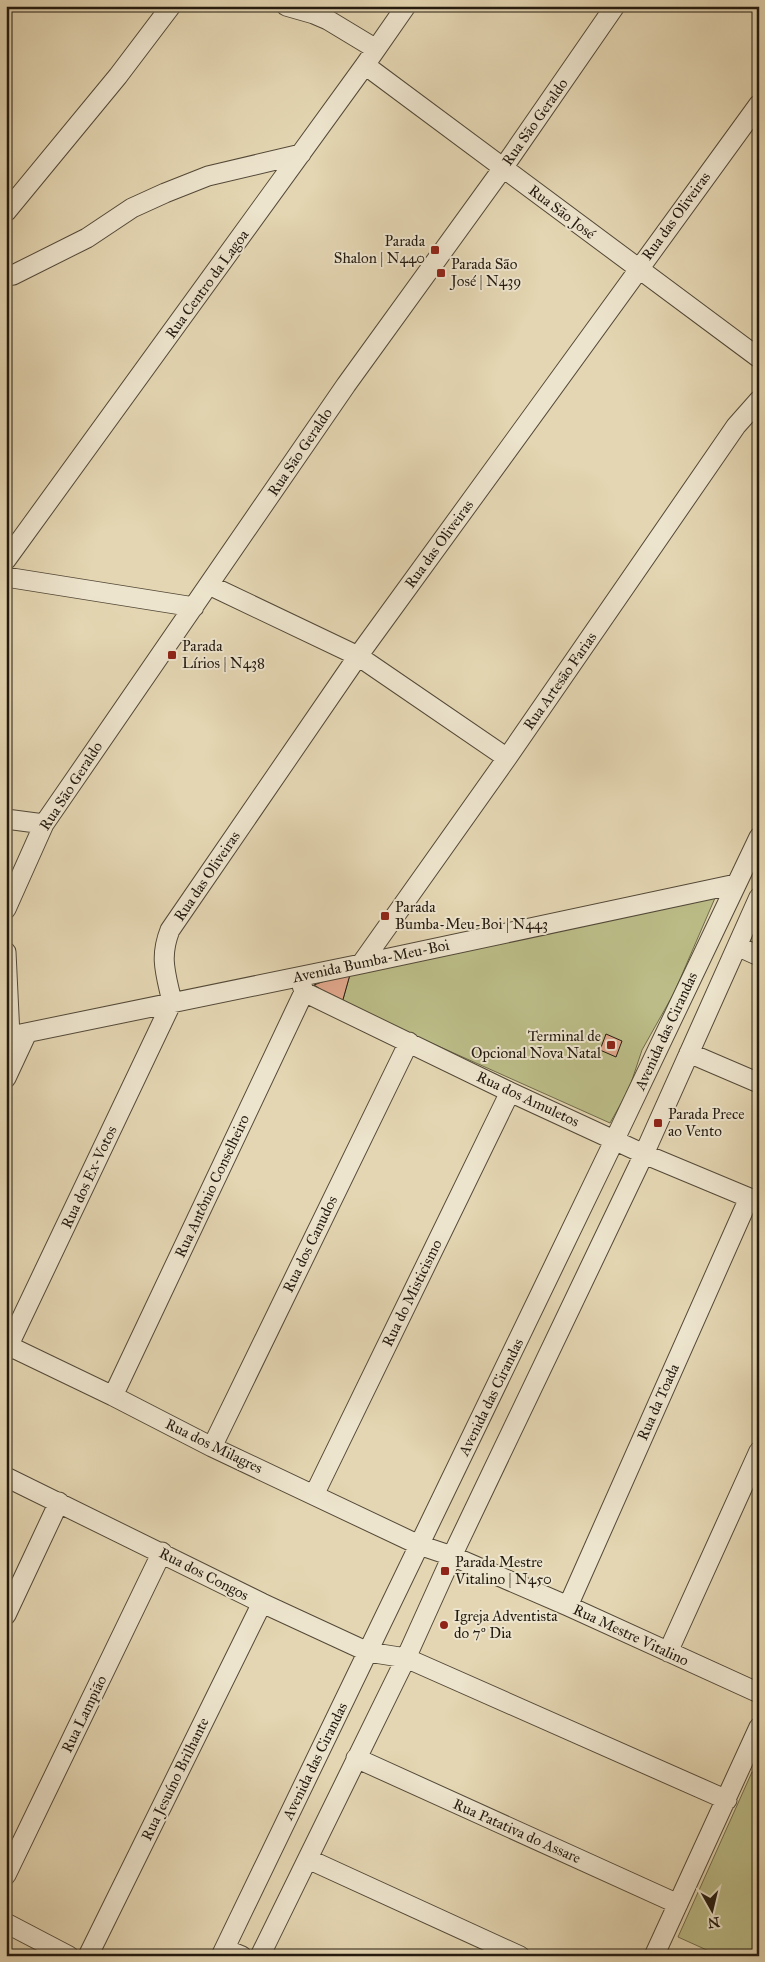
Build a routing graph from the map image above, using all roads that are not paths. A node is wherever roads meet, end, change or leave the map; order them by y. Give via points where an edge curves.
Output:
1 (171, 6) edge
2 (286, 6) edge
3 (406, 6) edge
4 (615, 6) edge
5 (376, 49) junction
6 (366, 66) junction
7 (759, 104) edge
8 (301, 154) junction
9 (503, 168) junction
10 (6, 212) edge
11 (638, 269) junction
12 (9, 272) edge
13 (759, 358) edge
14 (759, 400) edge
15 (6, 560) edge
16 (6, 577) edge
17 (209, 586) junction
18 (194, 607) junction
19 (358, 656) junction
20 (507, 758) junction
21 (6, 820) edge
22 (44, 824) junction
23 (759, 837) edge
24 (736, 884) junction
25 (759, 897) edge
26 (6, 909) edge
27 (737, 946) junction
28 (6, 952) edge
29 (759, 956) edge
30 (361, 964) junction
31 (302, 984) junction
32 (172, 1002) junction
33 (15, 1035) edge
34 (409, 1042) junction
35 (689, 1053) junction
36 (6, 1078) edge
37 (759, 1083) edge
38 (510, 1092) junction
39 (615, 1139) junction
40 (644, 1154) junction
41 (754, 1200) edge
42 (8, 1349) edge
43 (113, 1396) junction
44 (212, 1447) junction
45 (759, 1451) edge
46 (6, 1477) edge
47 (314, 1495) junction
48 (59, 1502) junction
49 (420, 1545) junction
50 (162, 1552) junction
51 (452, 1556) junction
52 (262, 1603) junction
53 (568, 1606) junction
54 (7, 1612) edge
55 (368, 1652) junction
56 (668, 1652) junction
57 (406, 1658) junction
58 (759, 1693) edge
59 (759, 1727) edge
60 (356, 1758) junction
61 (727, 1800) junction
62 (308, 1859) junction
63 (6, 1875) edge
64 (678, 1904) junction
65 (6, 1923) edge
66 (229, 1953) edge
67 (69, 1956) edge
68 (88, 1956) edge
69 (260, 1956) edge
70 (520, 1956) edge
71 (654, 1956) edge

1 - 10 street
2 - 5 street via 328,20
3 - 5 street, Rua Centro da Lagoa
4 - 9 street, Rua São Geraldo
5 - 6 street, Rua Centro da Lagoa
6 - 8 street, Rua Centro da Lagoa
6 - 9 street, Rua São José
7 - 11 street, Rua das Oliveiras
8 - 12 street via 208,176 165,192 132,208 87,238
8 - 15 street, Rua Centro da Lagoa
9 - 11 street, Rua São José
9 - 17 street, Rua São Geraldo via 346,385
11 - 13 street, Rua São José
11 - 19 street, Rua das Oliveiras
14 - 20 street, Rua Artesão Farias via 736,426
16 - 18 street
17 - 18 street, Rua São Geraldo
17 - 19 street
18 - 22 street, Rua São Geraldo
19 - 20 street
19 - 32 street, Rua das Oliveiras via 170,930 163,959
20 - 30 street, Rua Artesão Farias
21 - 22 street
22 - 26 street, Rua São Geraldo
23 - 24 street, Avenida das Cirandas
24 - 30 street, Avenida Bumba-Meu-Boi
24 - 39 street, Avenida das Cirandas
25 - 27 street, Avenida das Cirandas
27 - 29 street
27 - 35 street, Avenida das Cirandas
28 - 33 street
30 - 31 street, Avenida Bumba-Meu-Boi
31 - 32 street, Avenida Bumba-Meu-Boi
31 - 34 street, Rua dos Amuletos
31 - 43 street, Rua Antônio Conselheiro
32 - 33 street, Avenida Bumba-Meu-Boi
32 - 42 street, Rua dos Ex-Votos
33 - 36 street
34 - 38 street, Rua dos Amuletos
34 - 44 street, Rua dos Canudos
35 - 37 street
35 - 40 street, Avenida das Cirandas
38 - 39 street, Rua dos Amuletos
38 - 47 street, Rua do Misticismo
39 - 40 street, Rua dos Amuletos
39 - 49 street, Avenida das Cirandas
40 - 41 street, Rua dos Amuletos
40 - 51 street, Avenida das Cirandas
41 - 53 street, Rua da Toada
42 - 43 street, Rua dos Milagres
43 - 44 street, Rua dos Milagres
44 - 47 street, Rua dos Milagres
45 - 56 street
46 - 48 street, Rua dos Congos
47 - 49 street, Rua dos Milagres
48 - 50 street, Rua dos Congos
48 - 54 street
49 - 51 street, Rua Mestre Vitalino
49 - 55 street, Avenida das Cirandas
50 - 52 street, Rua dos Congos
50 - 63 street, Rua Lampião
51 - 53 street, Rua Mestre Vitalino
51 - 57 street, Avenida das Cirandas
52 - 55 street, Rua dos Congos
52 - 68 street, Rua Jesuíno Brilhante
53 - 56 street, Rua Mestre Vitalino
55 - 57 street, Rua dos Congos
55 - 66 street, Avenida das Cirandas
56 - 58 street, Rua Mestre Vitalino
57 - 60 street, Avenida das Cirandas
57 - 61 street, Rua dos Congos
59 - 61 street
60 - 62 street, Avenida das Cirandas
60 - 64 street, Rua Patativa do Assare
61 - 64 street
62 - 69 street, Avenida das Cirandas
62 - 70 street
64 - 71 street
65 - 67 street

